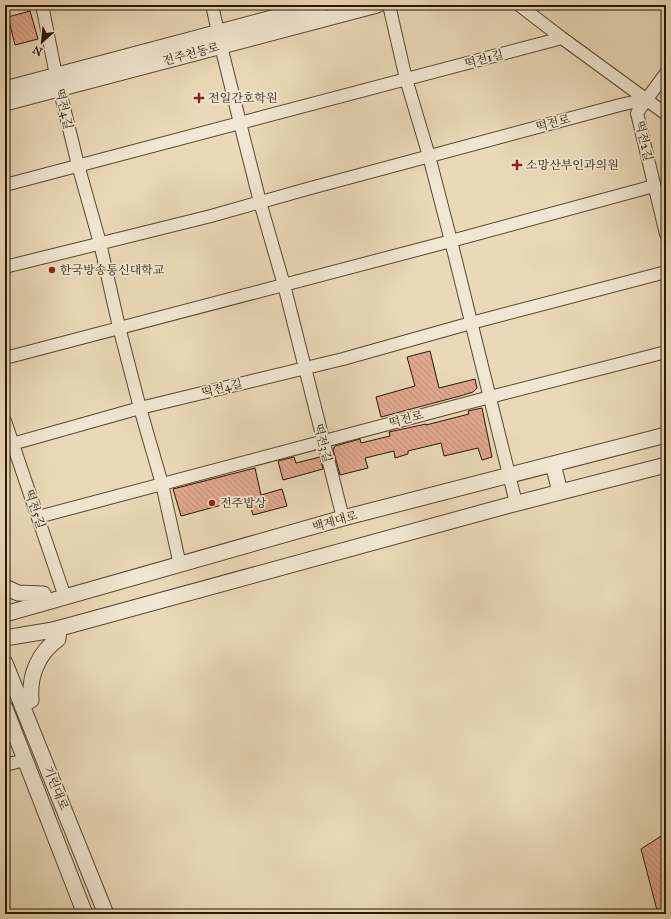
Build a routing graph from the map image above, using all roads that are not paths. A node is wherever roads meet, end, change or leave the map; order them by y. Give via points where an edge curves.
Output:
1 (42, 5) edge
2 (212, 5) edge
3 (321, 5) edge
4 (377, 5) edge
5 (389, 5) edge
6 (519, 5) edge
7 (562, 38) junction
8 (220, 39) junction
9 (666, 73) edge
10 (406, 79) junction
11 (58, 82) junction
12 (5, 89) edge
13 (647, 100) junction
14 (5, 103) edge
15 (666, 114) edge
16 (240, 123) junction
17 (429, 156) junction
18 (78, 165) junction
19 (5, 185) edge
20 (654, 186) junction
21 (260, 202) junction
22 (666, 234) edge
23 (451, 241) junction
24 (100, 243) junction
25 (5, 267) edge
26 (666, 272) edge
27 (284, 285) junction
28 (471, 323) junction
29 (119, 327) junction
30 (666, 352) edge
31 (5, 358) edge
32 (304, 368) junction
33 (490, 397) junction
34 (140, 408) junction
35 (5, 421) edge
36 (666, 435) edge
37 (322, 441) junction
38 (9, 445) edge
39 (553, 464) junction
40 (666, 465) edge
41 (509, 475) junction
42 (162, 484) junction
43 (560, 492) junction
44 (516, 503) junction
45 (38, 517) junction
46 (343, 518) junction
47 (180, 565) junction
48 (5, 587) edge
49 (65, 597) junction
50 (46, 602) junction
51 (5, 614) edge
52 (59, 628) junction
53 (5, 638) edge
54 (5, 663) edge
55 (22, 706) junction
56 (5, 708) edge
57 (25, 760) junction
58 (5, 765) edge
59 (85, 914) edge
60 (106, 914) edge

1 - 11 street, 떡전4길
2 - 8 street, 떡전3길
3 - 8 street, 전주천동로
4 - 8 street, 전주천동로
5 - 10 street
6 - 7 street
7 - 10 street, 떡전1길
7 - 13 street
8 - 11 street, 전주천동로
8 - 16 street, 떡전3길
9 - 13 street
10 - 16 street
10 - 17 street
11 - 12 street, 전주천동로
11 - 14 street, 전주천동로
11 - 18 street, 떡전4길
13 - 15 street
13 - 17 street, 떡전로
13 - 20 street, 떡전2길 via 637,113
16 - 18 street
16 - 21 street, 떡전3길
17 - 21 street, 떡전로
17 - 23 street
18 - 19 street
18 - 24 street, 떡전4길
20 - 22 street, 떡전2길
20 - 23 street
21 - 24 street
21 - 27 street, 떡전3길
23 - 27 street
23 - 28 street
24 - 25 street
24 - 29 street, 떡전4길
26 - 28 street
27 - 29 street
27 - 32 street, 떡전3길
28 - 32 street
28 - 33 street
29 - 31 street
29 - 34 street, 떡전4길
30 - 33 street, 떡전로
32 - 34 street, 떡전4길
32 - 37 street, 떡전3길
33 - 37 street, 떡전로
33 - 41 street
34 - 38 street, 떡전4길
34 - 42 street, 떡전4길
35 - 38 street, 떡전5길
36 - 39 street, 백제대로
37 - 42 street
37 - 46 street, 떡전3길
38 - 45 street, 떡전5길
39 - 41 street, 백제대로
39 - 43 street
40 - 43 street
41 - 44 street
41 - 46 street, 백제대로
42 - 45 street
42 - 47 street, 떡전4길
43 - 44 street
44 - 52 street
45 - 49 street, 떡전5길
46 - 47 street, 백제대로
47 - 49 street, 백제대로
48 - 50 street via 18,593 43,594
49 - 50 street, 백제대로
50 - 51 street, 백제대로
52 - 53 street
52 - 55 street via 58,639 50,644 33,672 31,700
54 - 55 street, 기린대로
55 - 60 street, 기린대로
56 - 57 street, 기린대로
57 - 58 street
57 - 59 street, 기린대로

